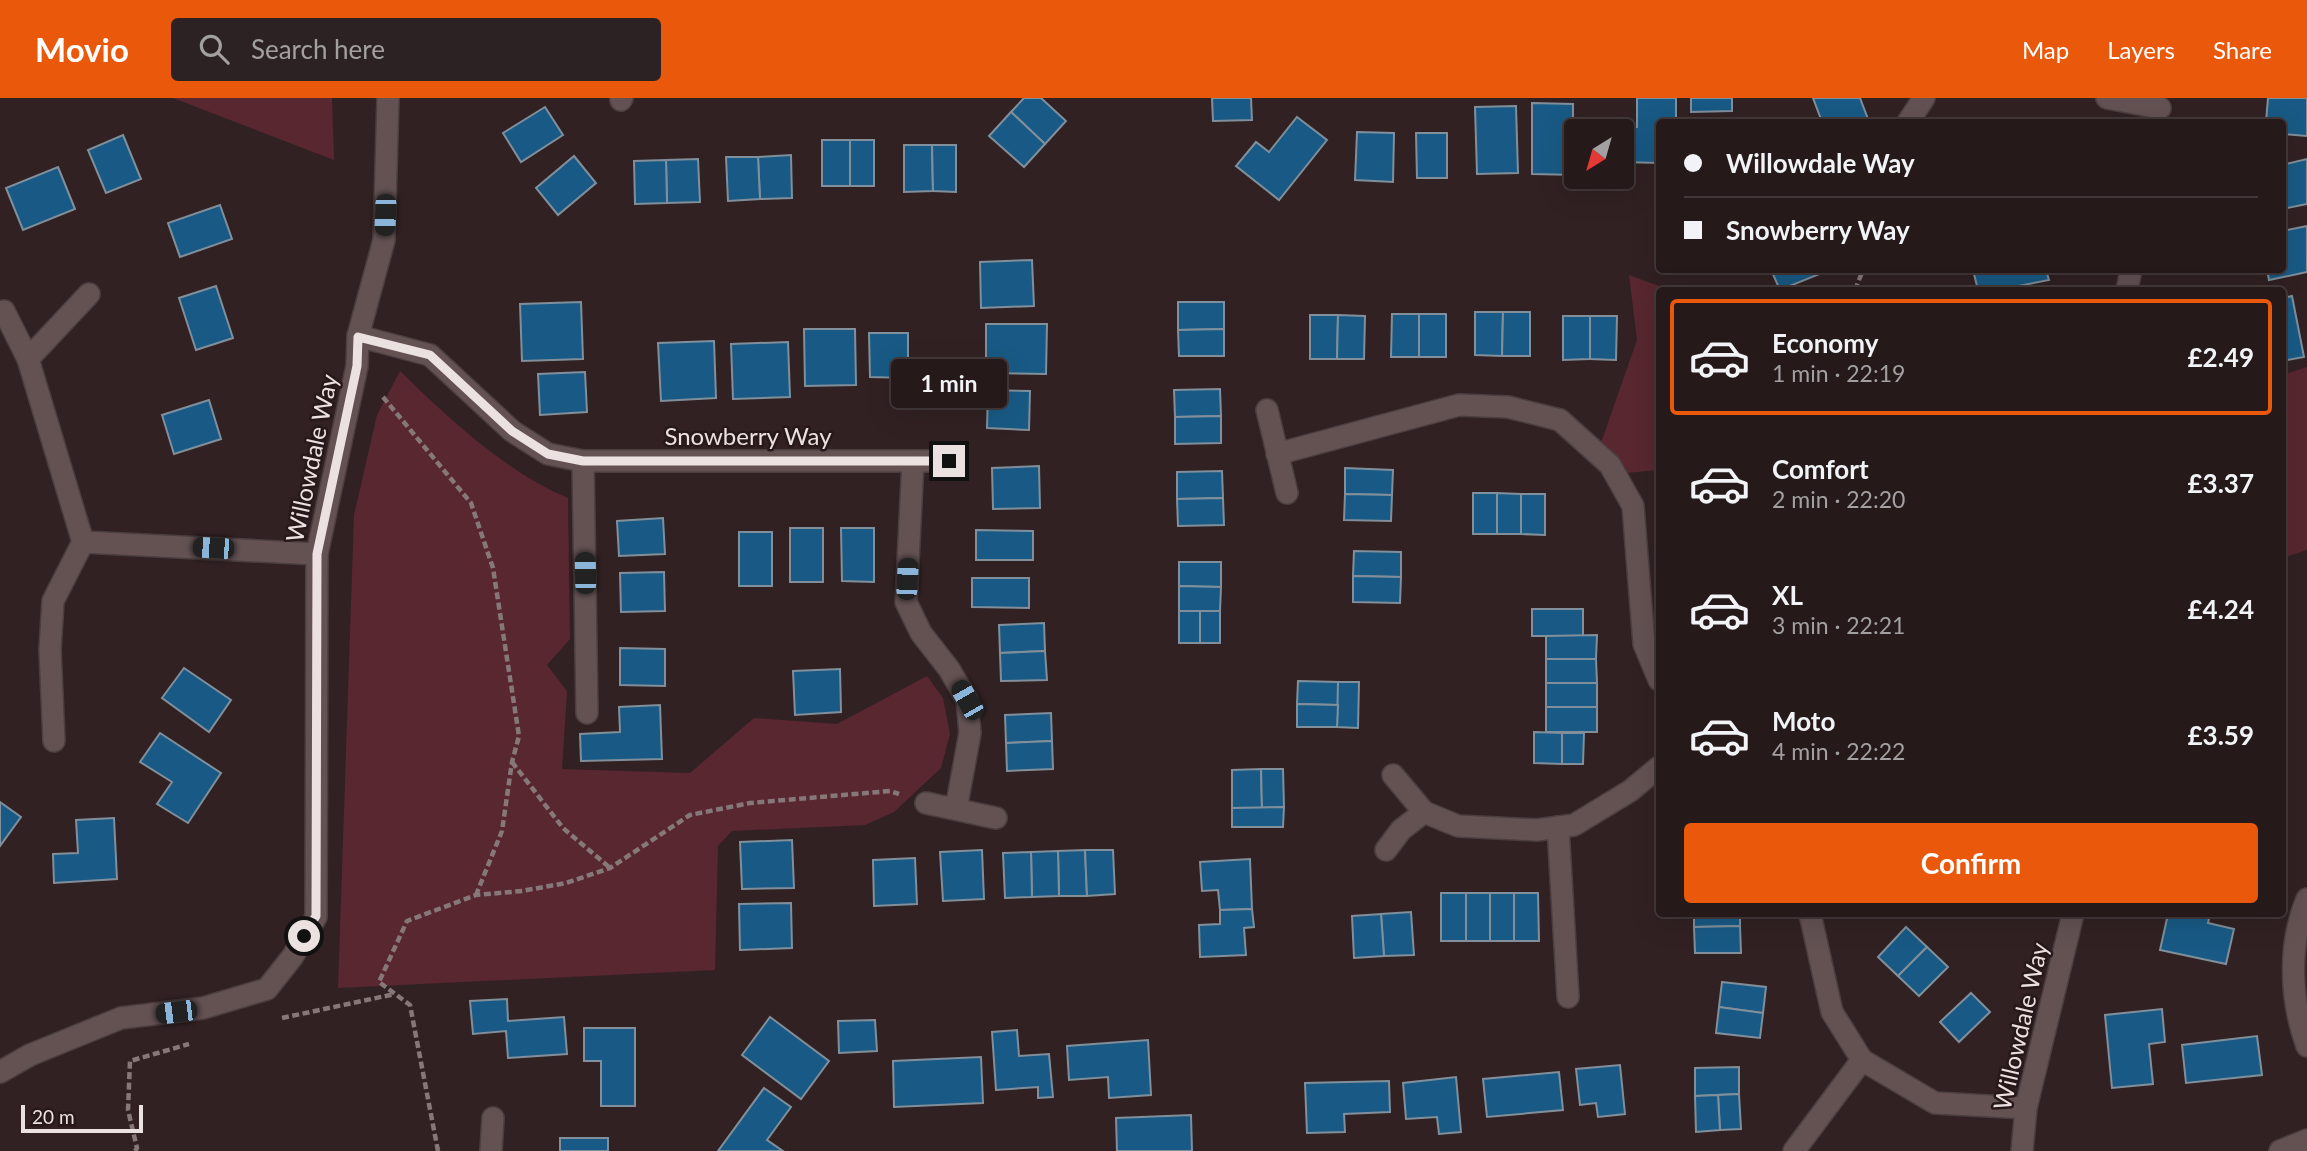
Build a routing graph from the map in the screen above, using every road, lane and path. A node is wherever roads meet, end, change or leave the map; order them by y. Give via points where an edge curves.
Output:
1 (388, 98) edge
2 (1924, 98) edge
3 (2107, 98) edge
4 (2159, 109) edge
5 (1910, 119) edge
6 (89, 294) dead end
7 (4, 311) dead end
8 (358, 337) junction
9 (28, 359) junction
10 (357, 366) junction
11 (1267, 410) dead end
12 (1277, 454) junction
13 (583, 461) junction
14 (914, 461) junction
15 (949, 461) dead end
16 (1287, 494) dead end
17 (83, 542) junction
18 (317, 554) junction
19 (1656, 673) edge
20 (587, 713) dead end
21 (54, 741) dead end
22 (512, 762) junction
23 (1656, 769) edge
24 (1393, 775) dead end
25 (926, 803) joint
26 (956, 809) junction
27 (1424, 813) junction
28 (996, 818) dead end
29 (1558, 827) junction
30 (1386, 850) dead end
31 (610, 868) junction
32 (476, 895) junction
33 (2307, 898) edge
34 (1811, 917) edge
35 (2073, 917) edge
36 (395, 994) junction
37 (1568, 997) dead end
38 (281, 1018) dead end
39 (193, 1043) dead end
40 (2307, 1046) edge
41 (1862, 1060) junction
42 (0, 1072) edge
43 (2026, 1108) junction
44 (493, 1118) dead end
45 (2307, 1140) edge
46 (135, 1151) edge
47 (438, 1151) edge
48 (491, 1151) edge
49 (1794, 1151) edge
50 (2022, 1151) edge
51 (2280, 1151) edge

1 - 8 street, Willowdale Way via 384,240
2 - 5 street
3 - 4 street
6 - 9 street
7 - 9 street
8 - 10 street, Willowdale Way
8 - 13 street, Snowberry Way via 430,355 512,431 548,454
9 - 17 street
10 - 18 street, Willowdale Way
10 - 22 path via 471,503 493,568 519,736
11 - 12 street
12 - 16 street
12 - 19 street via 1459,405 1508,407 1560,420 1610,465 1633,506 1644,644
13 - 14 street, Snowberry Way
13 - 20 street
14 - 15 street, Snowberry Way
14 - 26 street via 905,602 920,633 967,700 970,733
17 - 18 street
17 - 21 street via 52,601
18 - 42 street, Willowdale Way via 316,916 293,956 267,989 203,1008 121,1018
22 - 31 path via 563,828
22 - 32 path via 502,831
23 - 29 street via 1574,825
24 - 27 street
25 - 26 street
25 - 31 path via 890,791 750,803 690,815
26 - 28 street
27 - 29 street via 1458,826
27 - 30 street via 1401,830
29 - 37 street
31 - 32 path via 566,883
32 - 36 path via 407,921 379,982
33 - 40 street via 2299,918 2293,976
34 - 41 street via 1832,1012
35 - 43 street, Willowdale Way
36 - 38 path
36 - 47 path via 410,1005
39 - 46 path via 130,1061 128,1110
41 - 43 street via 1935,1103
41 - 49 street
43 - 50 street, Willowdale Way
44 - 48 street
45 - 51 street

